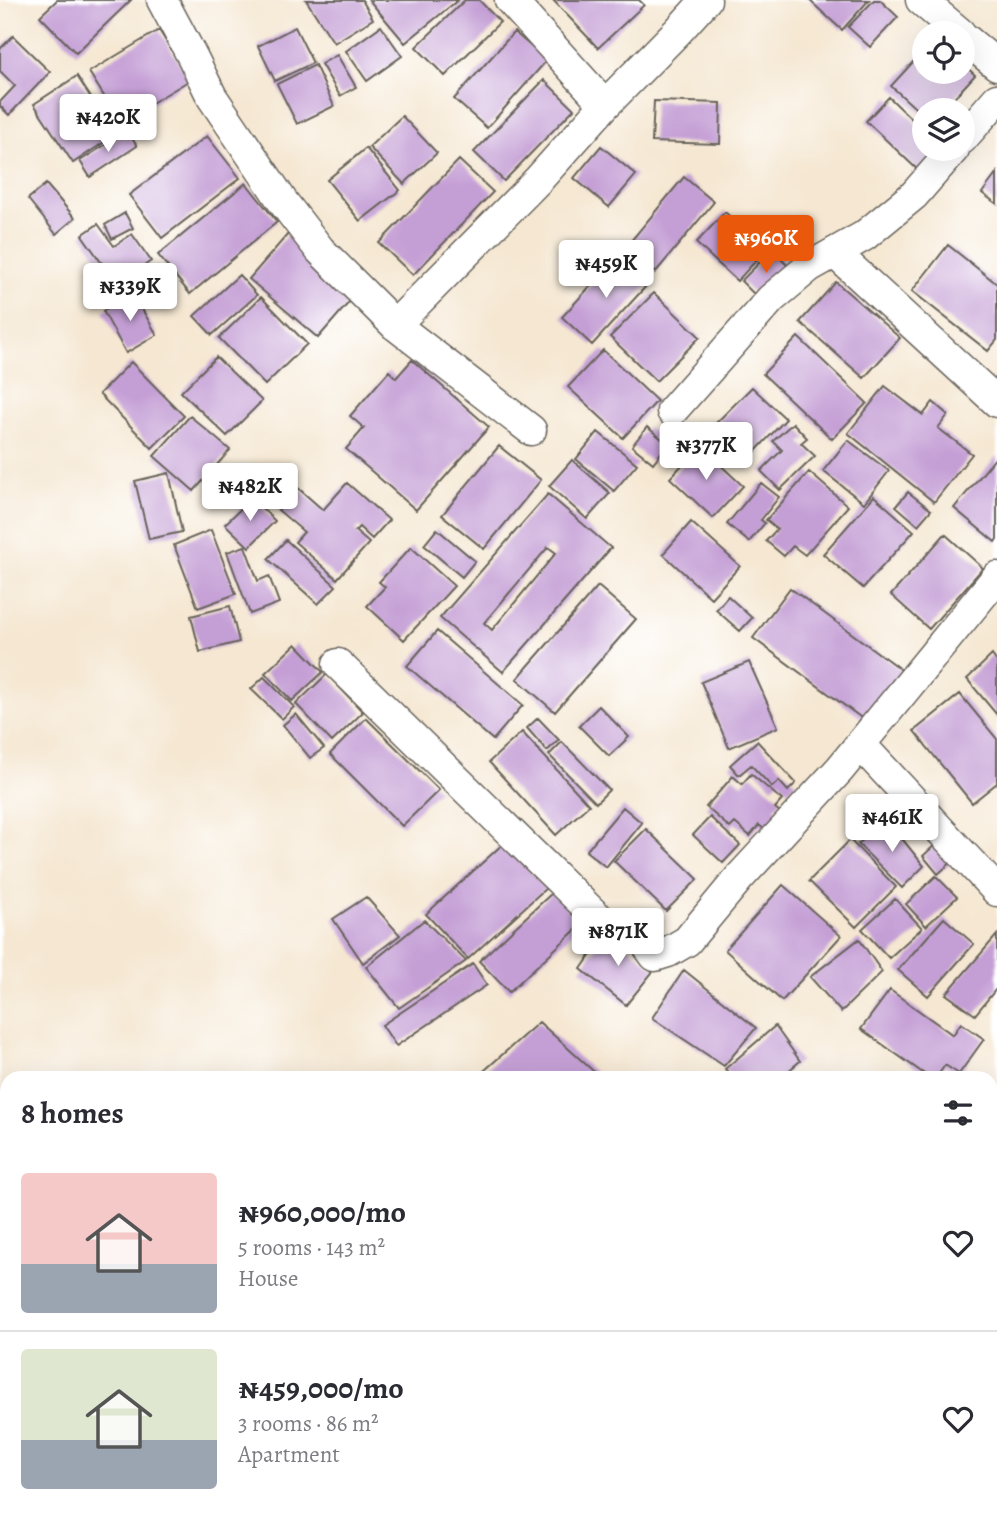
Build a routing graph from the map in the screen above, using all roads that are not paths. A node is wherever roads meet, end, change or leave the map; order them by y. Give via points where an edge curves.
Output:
1 (162, 0) edge
2 (510, 0) edge
3 (706, 0) edge
4 (921, 0) edge
5 (946, 21) edge
6 (975, 46) edge
7 (997, 65) edge
8 (997, 99) edge
9 (605, 105) junction
10 (975, 124) edge
11 (944, 161) edge
12 (835, 253) junction
13 (395, 325) junction
14 (997, 402) edge
15 (672, 411) dead end
16 (531, 430) dead end
17 (997, 577) edge
18 (338, 664) dead end
19 (860, 744) junction
20 (997, 891) edge

1 - 13 street via 212,97 283,202 320,250
2 - 9 street
3 - 9 street
4 - 5 street
6 - 7 street
8 - 10 street
9 - 13 street
11 - 12 street via 914,195
12 - 14 street
12 - 15 street via 809,267 771,299
13 - 16 street
17 - 19 street
18 - 19 street via 591,911 611,929 641,937 655,956 687,941
19 - 20 street

